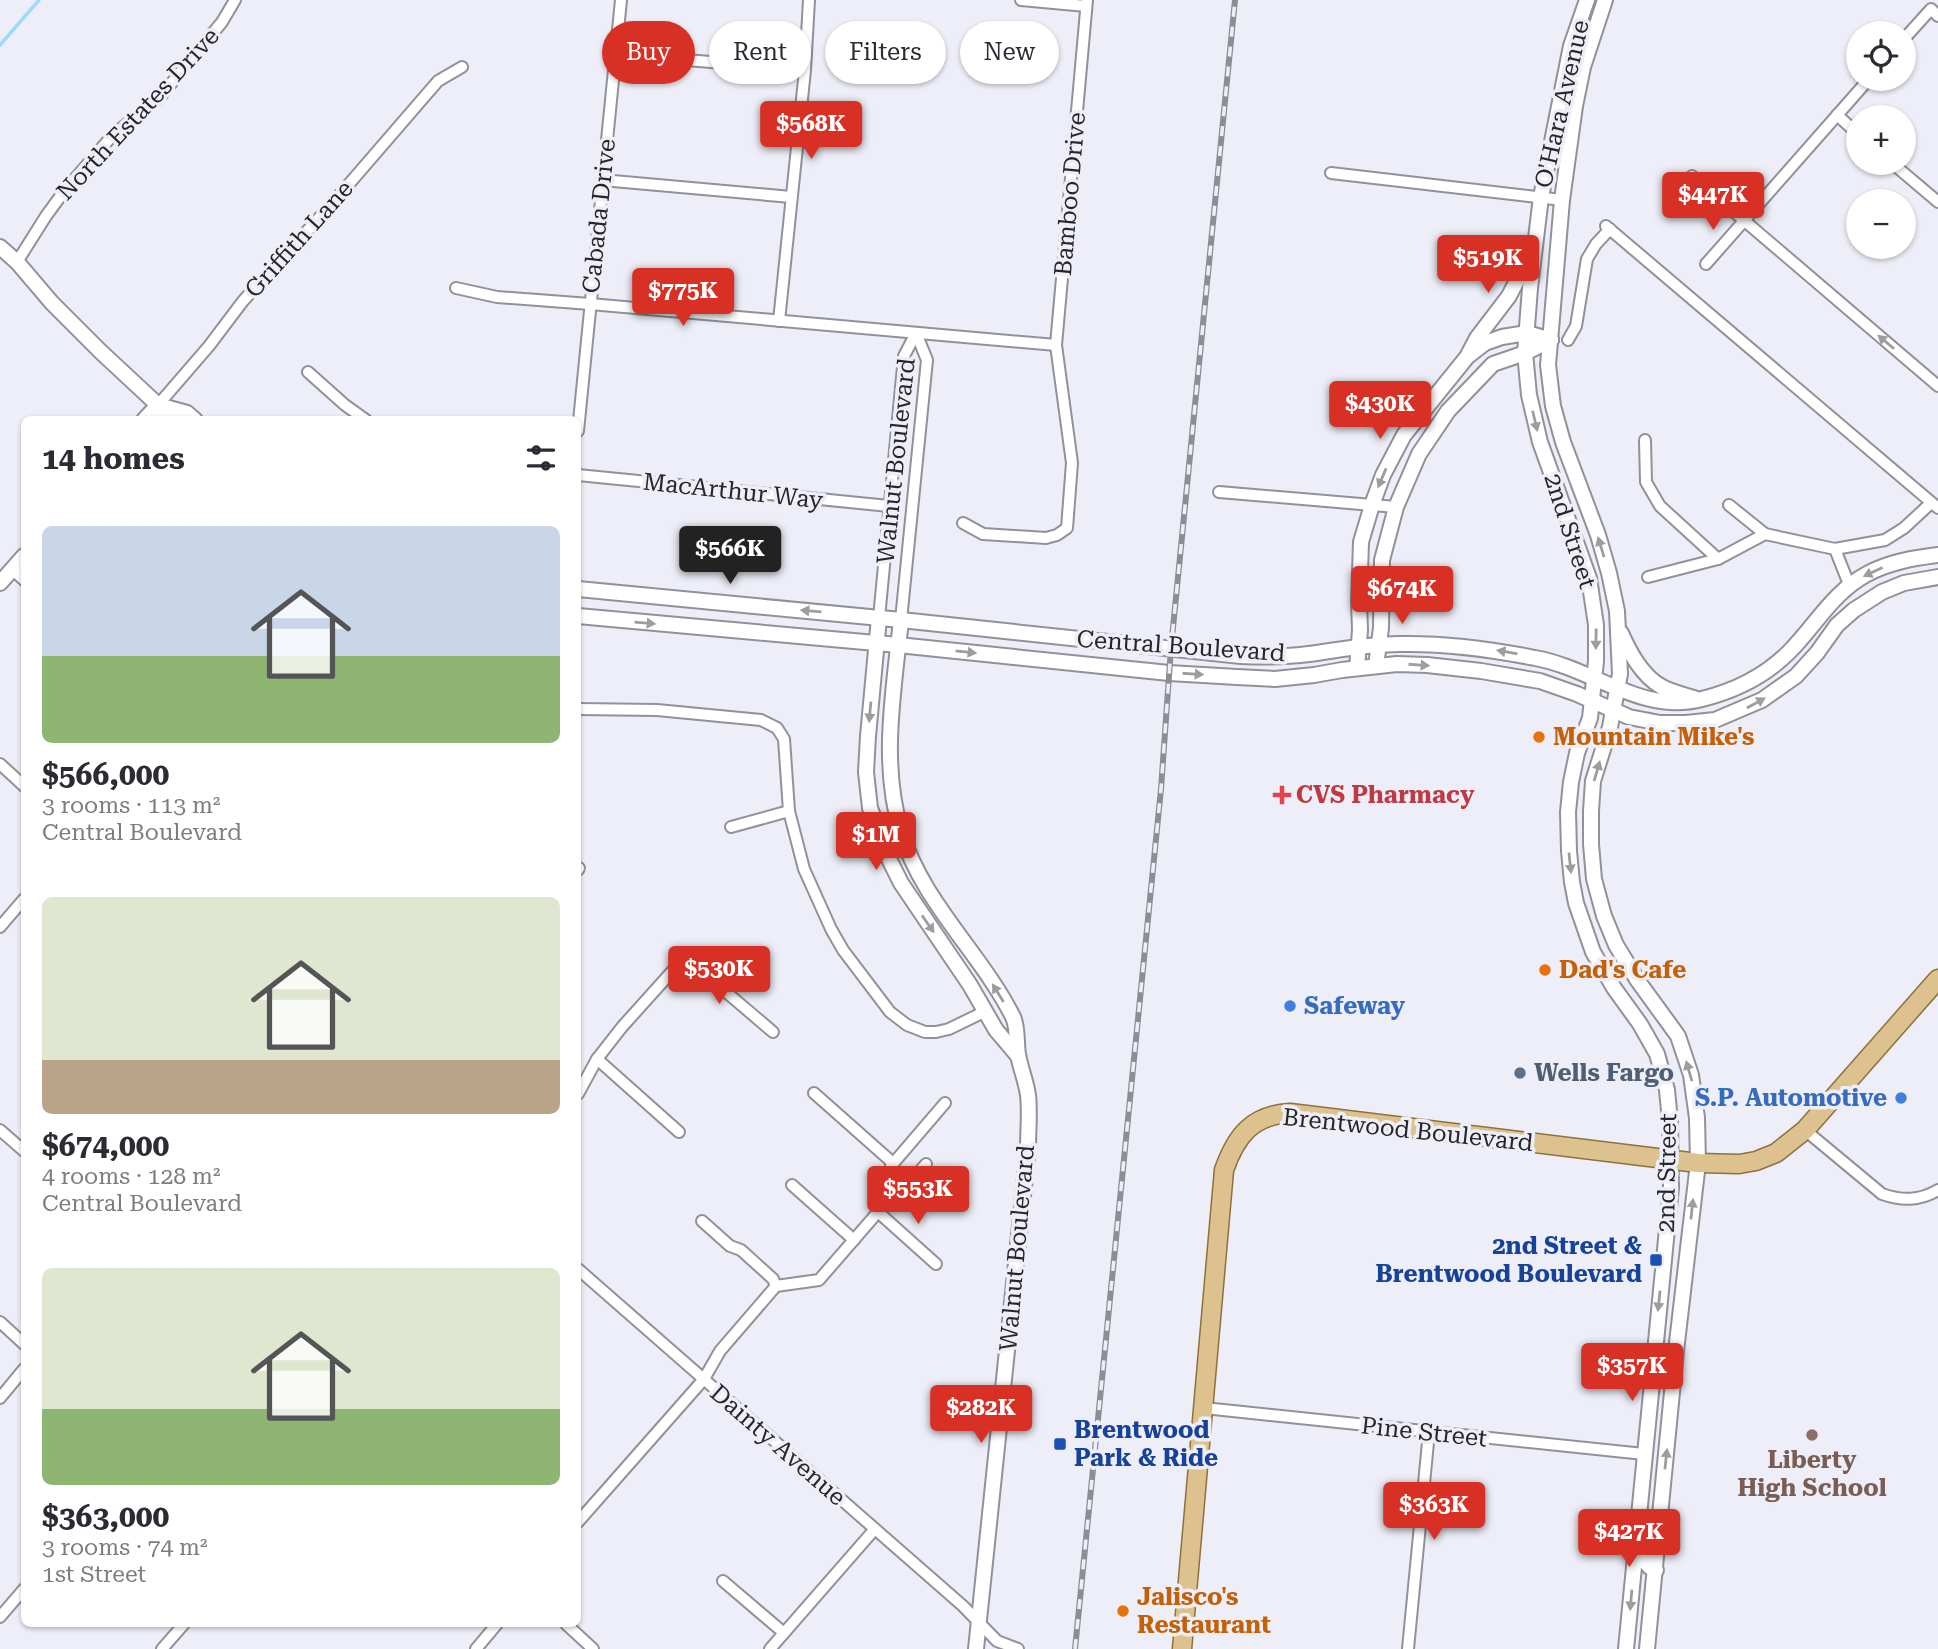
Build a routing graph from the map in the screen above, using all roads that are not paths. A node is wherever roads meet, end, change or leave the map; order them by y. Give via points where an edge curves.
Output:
1 (235, 0) edge
2 (621, 0) edge
3 (809, 0) edge
4 (1021, 0) edge
5 (1587, 0) edge
6 (1605, 0) edge
7 (1087, 3) edge
8 (1934, 13) edge
9 (619, 21) edge
10 (808, 21) edge
11 (1916, 29) edge
12 (462, 67) dead end
13 (612, 84) edge
14 (803, 84) edge
15 (1858, 91) edge
16 (1837, 115) junction
17 (1846, 123) edge
18 (1331, 173) dead end
19 (1906, 175) edge
20 (1692, 176) dead end
21 (603, 180) junction
22 (791, 197) junction
23 (1541, 197) junction
24 (1562, 200) junction
25 (1938, 202) edge
26 (1743, 221) junction
27 (1536, 244) junction
28 (0, 247) edge
29 (17, 262) junction
30 (1706, 264) dead end
31 (456, 288) dead end
32 (590, 304) junction
33 (779, 320) junction
34 (916, 333) junction
35 (1527, 333) junction
36 (1551, 340) junction
37 (1568, 340) dead end
38 (1056, 345) junction
39 (1525, 354) junction
40 (1467, 357) junction
41 (308, 372) dead end
42 (1938, 386) edge
43 (158, 405) junction
44 (148, 416) edge
45 (163, 416) edge
46 (190, 416) edge
47 (360, 416) edge
48 (579, 416) edge
49 (1645, 440) dead end
50 (581, 475) edge
51 (1219, 492) dead end
52 (1372, 505) junction
53 (1729, 505) dead end
54 (1935, 505) edge
55 (889, 506) junction
56 (1396, 507) junction
57 (962, 523) dead end
58 (1765, 534) junction
59 (1835, 548) junction
60 (1938, 555) edge
61 (21, 559) edge
62 (1718, 559) junction
63 (12, 569) junction
64 (21, 577) edge
65 (1648, 577) dead end
66 (1938, 578) edge
67 (0, 583) edge
68 (1850, 587) junction
69 (581, 589) edge
70 (581, 616) edge
71 (879, 618) junction
72 (901, 620) junction
73 (1618, 626) junction
74 (876, 644) junction
75 (898, 645) junction
76 (1379, 645) junction
77 (1359, 648) junction
78 (1376, 666) junction
79 (1357, 668) junction
80 (1594, 678) junction
81 (1618, 688) junction
82 (1592, 700) junction
83 (1698, 700) junction
84 (581, 709) edge
85 (1614, 710) junction
86 (0, 764) edge
87 (21, 783) edge
88 (789, 811) junction
89 (731, 827) dead end
90 (21, 903) edge
91 (0, 927) edge
92 (1938, 979) edge
93 (986, 1011) junction
94 (773, 1032) dead end
95 (1018, 1056) junction
96 (597, 1059) junction
97 (581, 1088) edge
98 (814, 1093) dead end
99 (945, 1103) dead end
100 (0, 1130) edge
101 (1805, 1130) junction
102 (680, 1132) dead end
103 (21, 1148) edge
104 (1671, 1160) junction
105 (894, 1163) junction
106 (1698, 1163) junction
107 (926, 1164) dead end
108 (792, 1185) dead end
109 (1938, 1190) edge
110 (891, 1197) junction
111 (878, 1212) junction
112 (702, 1220) dead end
113 (854, 1240) junction
114 (936, 1264) dead end
115 (581, 1272) edge
116 (776, 1286) junction
117 (0, 1322) edge
118 (21, 1341) edge
119 (21, 1373) edge
120 (704, 1379) junction
121 (0, 1398) edge
122 (1204, 1408) junction
123 (1429, 1432) junction
124 (1644, 1454) junction
125 (581, 1519) edge
126 (1637, 1529) junction
127 (874, 1530) junction
128 (1656, 1570) junction
129 (723, 1581) dead end
130 (21, 1592) edge
131 (0, 1617) edge
132 (978, 1622) junction
133 (181, 1627) edge
134 (494, 1627) edge
135 (569, 1627) edge
136 (784, 1633) junction
137 (162, 1649) edge
138 (476, 1649) edge
139 (593, 1649) edge
140 (770, 1649) edge
141 (976, 1649) edge
142 (1018, 1649) edge
143 (1182, 1649) edge
144 (1408, 1649) edge
145 (1626, 1649) edge
146 (1647, 1649) edge

1 - 29 street, North Estates Drive via 160,97 113,136 65,190
2 - 9 street, Cabada Drive
3 - 10 street
4 - 7 street
5 - 23 street, O'Hara Avenue via 1571,46
6 - 24 street, O'Hara Avenue via 1583,67
7 - 38 street, Bamboo Drive
8 - 11 street
12 - 43 street, Griffith Lane via 438,81 243,300
13 - 21 street, Cabada Drive
14 - 22 street
15 - 16 street
16 - 17 street
16 - 26 street
18 - 23 street
19 - 25 street
20 - 26 street
21 - 22 street
21 - 32 street, Cabada Drive
22 - 33 street
23 - 24 street
23 - 27 street, O'Hara Avenue
24 - 36 street, O'Hara Avenue
26 - 30 street
42 -> 26 street
27 - 35 street, O'Hara Avenue
27 - 40 street via 1509,296
28 - 29 street
29 - 43 street via 52,303
31 - 32 street via 497,298
32 - 33 street
32 - 48 street, Cabada Drive
33 - 34 street
34 - 38 street
34 - 55 street, Walnut Boulevard via 904,356
34 - 72 street, Walnut Boulevard via 926,360
35 - 36 street
35 - 39 street, O'Hara Avenue
35 - 40 street via 1485,343
36 - 39 street
73 -> 36 street, O'Hara Avenue via 1598,535 1553,406 1548,365
37 - 54 street via 1576,326 1587,259 1608,228
38 - 57 street, Bamboo Drive via 1072,463 1067,528 1046,538 983,534
39 - 56 street via 1493,364 1448,411 1419,454
39 -> 80 street, 2nd Street via 1539,442 1589,578 1596,625
40 -> 52 street via 1404,435
41 - 47 street
43 - 44 street, Griffith Lane
43 - 45 street
43 - 46 street
49 - 62 street via 1646,482 1660,506
50 - 55 street, MacArthur Way
51 - 52 street
52 - 56 street
52 - 77 street via 1361,542
53 - 58 street
54 - 59 street via 1885,540
55 - 71 street, Walnut Boulevard
56 - 76 street via 1382,560
58 - 59 street
58 - 62 street
59 - 68 street
60 -> 68 street, Central Boulevard via 1904,560 1866,574
61 - 63 street
62 - 65 street
63 - 64 street
63 - 67 street
85 -> 66 street, Central Boulevard via 1644,721 1686,723 1710,721 1746,709 1796,676 1854,610 1904,583
68 - 83 street, Central Boulevard via 1788,653 1756,678
71 -> 69 street, Central Boulevard
70 -> 74 street, Central Boulevard
71 - 72 street, Central Boulevard
71 - 74 street, Walnut Boulevard
72 - 75 street, Walnut Boulevard
72 - 77 street, Central Boulevard via 1241,656
73 - 81 street, 2nd Street
73 - 83 street via 1631,656 1646,673 1661,686
74 - 75 street, Central Boulevard
74 -> 93 street, Walnut Boulevard via 866,772 870,808 901,883
75 -> 79 street, Central Boulevard via 1169,673 1275,679
95 -> 75 street, Walnut Boulevard via 1015,1020 930,891 901,832 891,777
76 - 77 street, Central Boulevard
76 - 78 street
80 -> 76 street, Central Boulevard via 1550,660 1497,650
77 - 79 street
78 - 79 street, Central Boulevard
78 -> 82 street, Central Boulevard via 1481,671 1541,681
80 - 81 street, Central Boulevard
80 - 82 street, 2nd Street
81 - 83 street, Central Boulevard via 1663,702
81 - 85 street, 2nd Street
82 - 85 street, Central Boulevard
82 -> 104 street, 2nd Street via 1571,782 1568,838 1572,882 1593,952 1657,1054 1667,1090
84 - 88 street via 657,710 772,724 784,739
106 -> 85 street, 2nd Street via 1691,1075 1678,1036 1616,945 1594,879 1593,781
86 - 87 street
88 - 89 street
88 - 93 street via 804,869 831,929 890,1012 907,1025 936,1032
90 - 91 street
92 - 101 main road, Brentwood Boulevard
93 - 95 street, Walnut Boulevard
94 - 96 street via 685,957
95 - 132 street, Walnut Boulevard via 1028,1095 1028,1148
96 - 97 street
96 - 102 street
98 - 105 street
99 - 105 street
100 - 103 street
101 - 106 main road, Brentwood Boulevard via 1776,1153 1756,1161
101 - 109 street via 1882,1194 1912,1200
104 - 106 main road, Brentwood Boulevard
104 - 122 main road, Brentwood Boulevard via 1290,1113 1260,1120 1238,1139 1224,1170
104 -> 124 street, 2nd Street
105 - 110 street
128 -> 106 street, 2nd Street
107 - 110 street
108 - 113 street
110 - 111 street
111 - 113 street
111 - 114 street
112 - 116 street
113 - 116 street via 819,1280
115 - 120 street, Dainty Avenue
116 - 120 street via 720,1351
117 - 118 street
119 - 121 street
120 - 125 street
120 - 127 street, Dainty Avenue
122 - 123 street, Pine Street
122 - 143 main road, Brentwood Boulevard
123 - 124 street, Pine Street
123 - 144 street
124 - 126 street, 2nd Street
126 - 128 street via 1643,1536 1646,1564
126 -> 145 street, 2nd Street
127 - 132 street, Dainty Avenue
127 - 136 street
128 - 146 street, 2nd Street
129 - 136 street
130 - 131 street
132 - 141 street, Walnut Boulevard
132 - 142 street, Dainty Avenue via 996,1641
133 - 137 street
134 - 138 street
135 - 139 street
136 - 140 street

